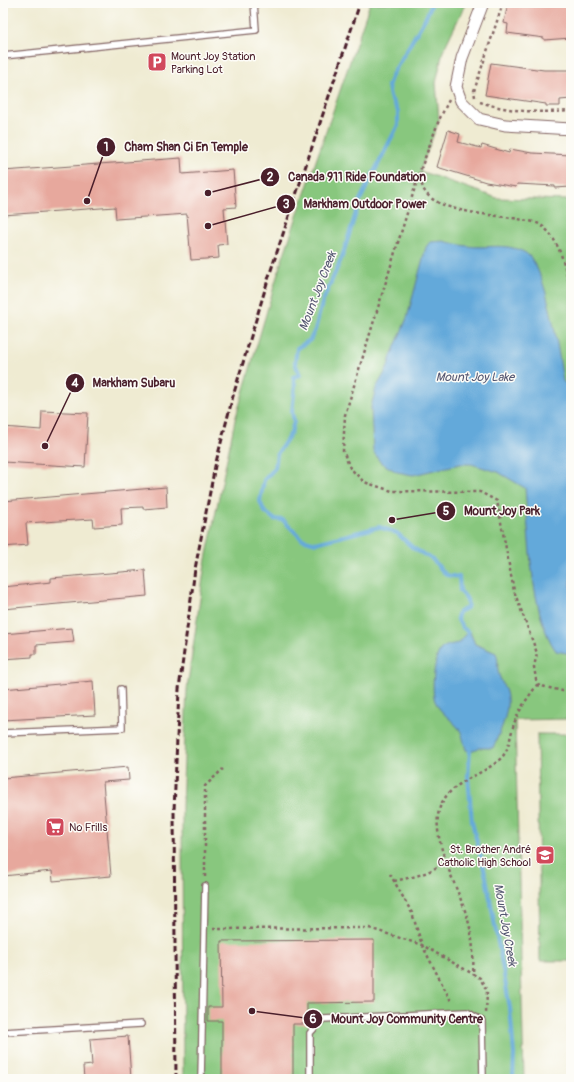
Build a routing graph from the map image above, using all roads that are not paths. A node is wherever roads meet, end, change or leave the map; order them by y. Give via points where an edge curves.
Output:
1 (254, 3) edge
2 (483, 3) edge
3 (3, 56) edge
4 (571, 129) edge
5 (121, 689) dead end
6 (3, 733) edge
7 (205, 886) road end
8 (141, 1024) dead end
9 (3, 1032) edge
10 (202, 1079) edge
11 (310, 1079) edge
12 (483, 1079) edge

1 - 3 lane via 256,30
2 - 4 street via 462,58 456,88 461,100 479,119 505,125
5 - 6 lane via 122,728
7 - 10 lane
8 - 9 lane
11 - 12 lane via 310,1033 323,1019 466,1012 482,1021

